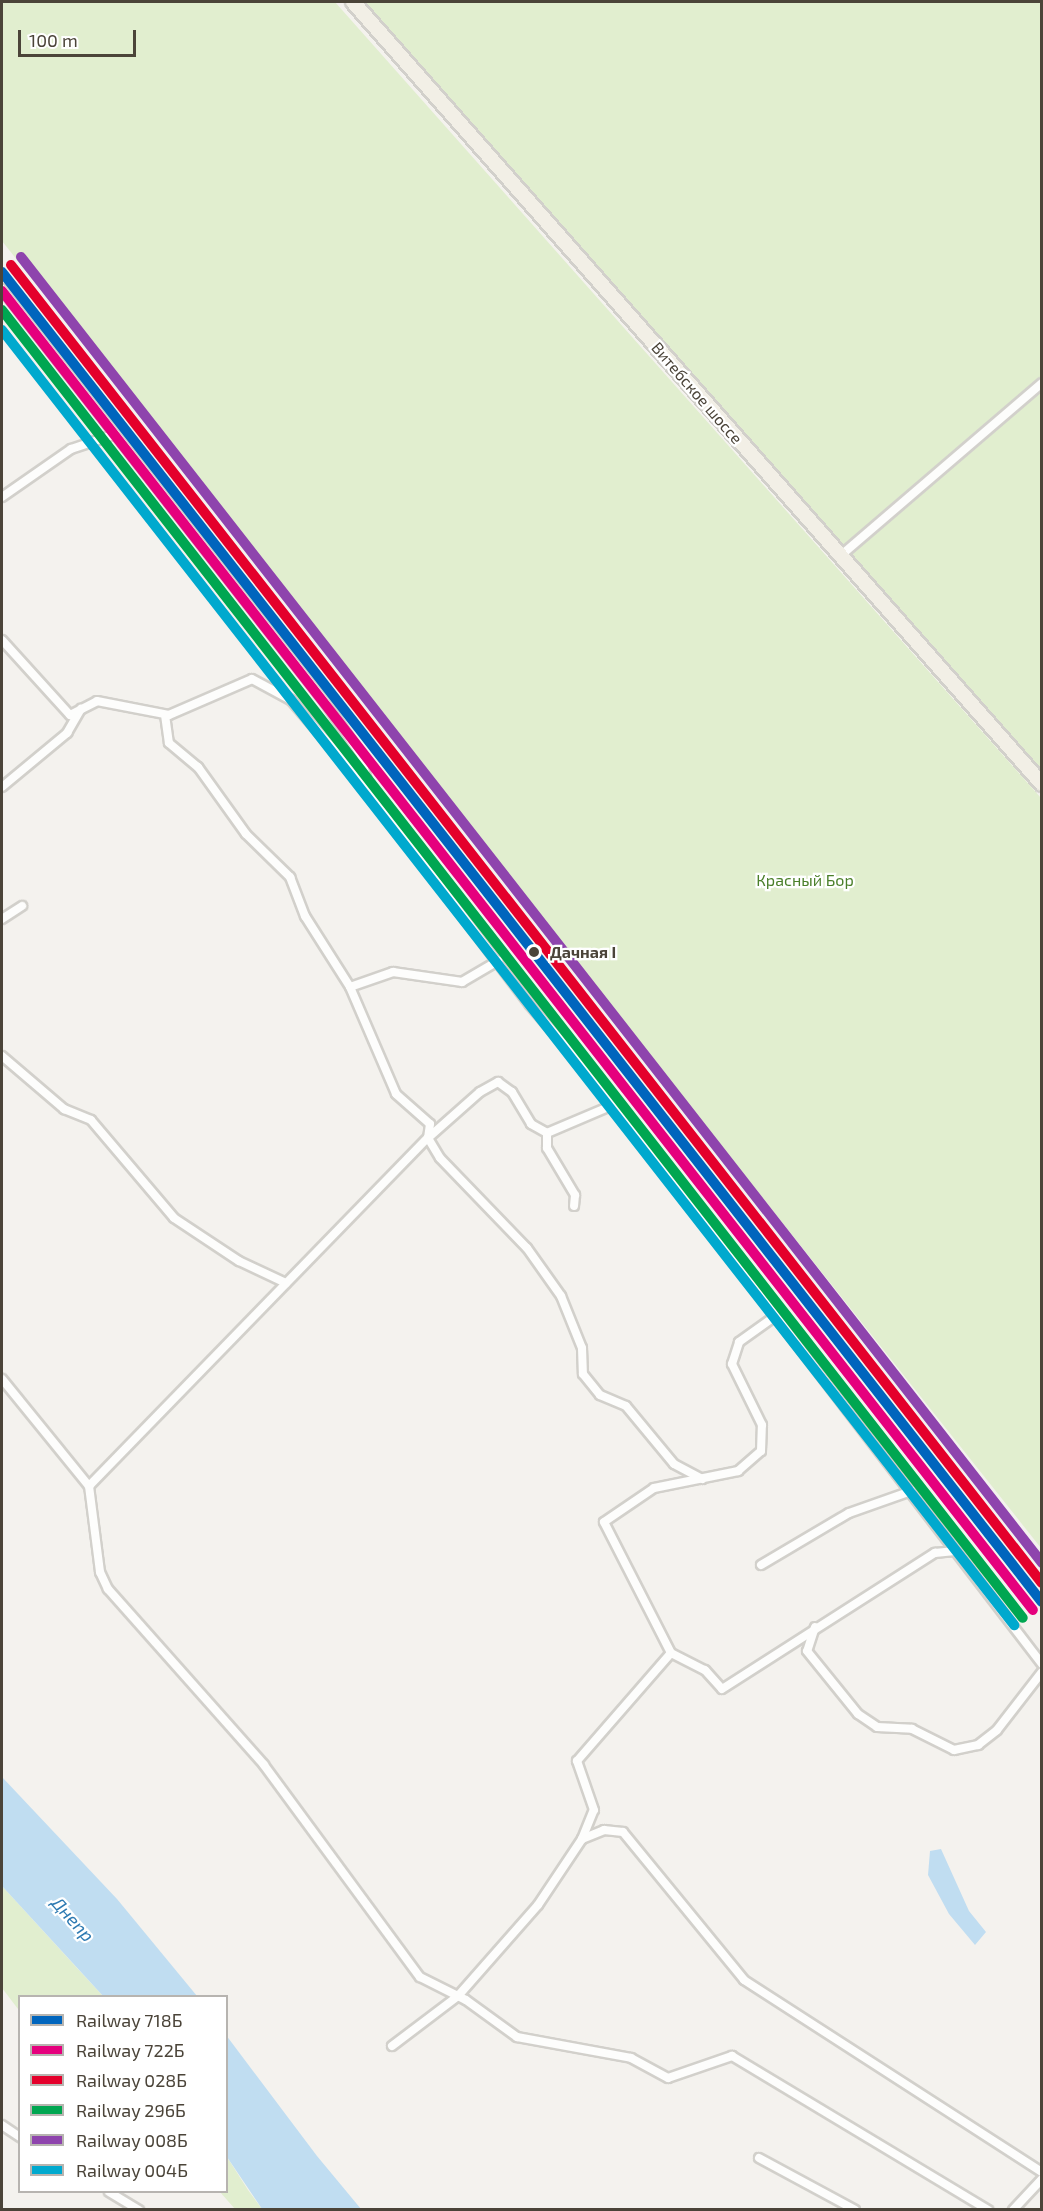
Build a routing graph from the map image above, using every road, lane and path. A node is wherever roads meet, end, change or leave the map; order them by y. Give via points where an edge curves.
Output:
1 (353, 2) edge
2 (2, 289) edge
3 (1041, 383) edge
4 (116, 434) junction
5 (2, 497) edge
6 (839, 557) junction
7 (2, 640) edge
8 (81, 709) junction
9 (165, 715) junction
10 (1041, 784) edge
11 (2, 787) edge
12 (369, 791) junction
13 (22, 906) dead end
14 (2, 919) edge
15 (498, 962) junction
16 (350, 987) junction
17 (2, 1056) edge
18 (613, 1106) junction
19 (547, 1133) junction
20 (428, 1138) junction
21 (574, 1206) dead end
22 (286, 1283) junction
23 (774, 1317) junction
24 (2, 1379) edge
25 (702, 1479) junction
26 (89, 1486) junction
27 (911, 1491) junction
28 (955, 1551) junction
29 (761, 1565) dead end
30 (815, 1627) junction
31 (671, 1653) junction
32 (1041, 1664) edge
33 (1041, 1672) edge
34 (582, 1839) junction
35 (458, 1996) junction
36 (392, 2046) dead end
37 (2, 2125) edge
38 (18, 2136) edge
39 (759, 2158) dead end
40 (1041, 2172) edge
41 (1041, 2179) edge
42 (111, 2193) edge
43 (139, 2210) edge
44 (855, 2210) edge
45 (988, 2210) edge
46 (1013, 2210) edge

1 - 6 main road, Витебское шоссе
2 - 4 street
3 - 6 street
4 - 5 street via 71,449
4 - 12 street via 336,719 361,755
6 - 10 main road, Витебское шоссе
7 - 8 street via 64,713
8 - 9 street via 97,701
8 - 11 street via 67,733
9 - 12 street via 260,679 313,724
9 - 16 street via 169,743 198,767 246,834 290,878 305,916
12 - 15 street
13 - 14 street
15 - 16 street via 462,982 393,972
15 - 18 street
16 - 20 street via 396,1094 430,1125
17 - 22 street via 64,1109 91,1120 174,1218 240,1261
18 - 19 street
18 - 23 street
19 - 20 street via 531,1124 512,1092 498,1082
19 - 21 street via 546,1148 575,1195
20 - 22 street
20 - 25 street via 453,1173 527,1248 561,1296 588,1381 600,1395 626,1406 674,1464
22 - 26 street
23 - 25 street via 740,1342 732,1364 762,1425 761,1451 738,1471
23 - 27 street
24 - 26 street
25 - 31 street via 654,1488 604,1522
26 - 35 street via 100,1572 108,1589 264,1765 420,1977
27 - 28 street
27 - 29 street via 849,1513
28 - 30 street via 935,1553
28 - 32 street
30 - 31 street via 722,1689 705,1670
30 - 33 street via 807,1651 858,1714 877,1727 912,1729 954,1750 978,1744 997,1731
31 - 34 street via 577,1761 594,1810
34 - 35 street via 538,1905
34 - 40 street via 604,1830 623,1832 744,1980
35 - 36 street
35 - 45 street via 517,2037 631,2058 668,2078 732,2056
37 - 38 street
39 - 44 street
41 - 46 street
42 - 43 street

